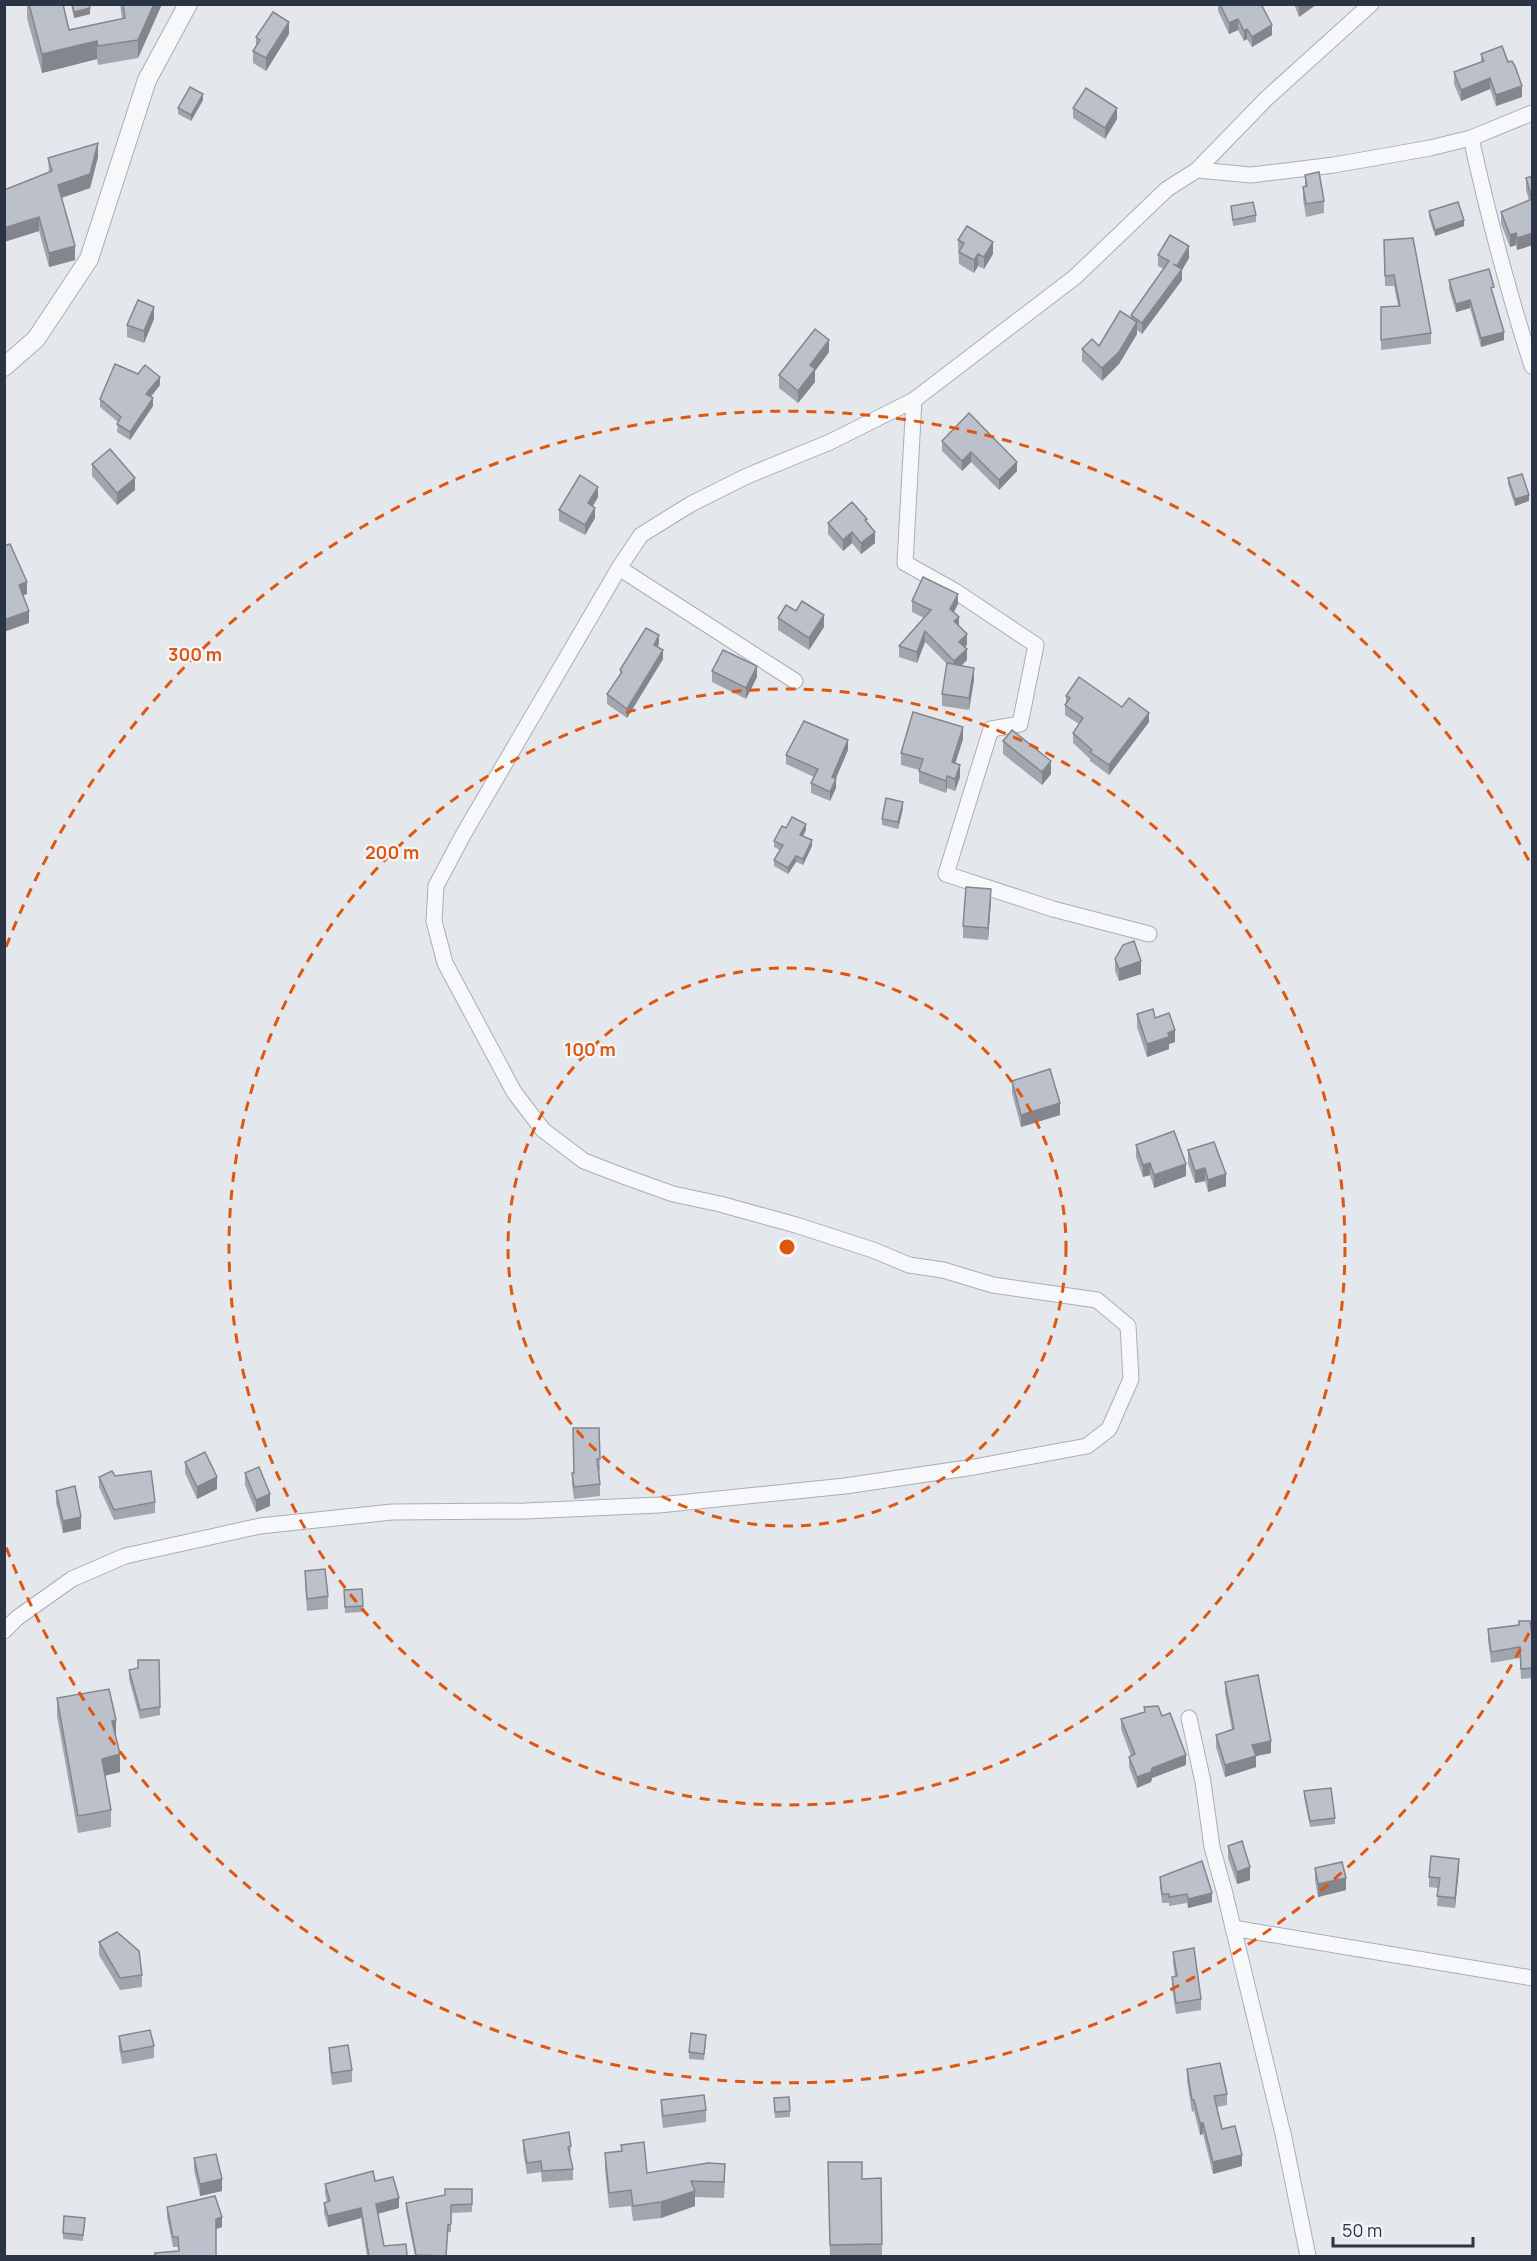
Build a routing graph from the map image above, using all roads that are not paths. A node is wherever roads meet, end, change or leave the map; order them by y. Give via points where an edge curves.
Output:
1 (1371, 4) edge
2 (185, 6) edge
3 (1533, 113) edge
4 (1471, 138) junction
5 (1197, 170) junction
6 (1533, 366) edge
7 (4, 367) edge
8 (914, 400) junction
9 (619, 568) junction
10 (795, 681) dead end
11 (1149, 934) dead end
12 (4, 1631) edge
13 (1189, 1718) dead end
14 (1233, 1928) junction
15 (1533, 1978) edge
16 (1308, 2256) edge

1 - 5 street via 1267,98
2 - 7 street via 147,80 88,259 36,339
3 - 4 street
4 - 5 street via 1334,165 1251,175
4 - 6 street via 1486,210
5 - 8 street via 1167,189 1075,277
8 - 9 street via 691,504 641,535
8 - 11 street via 905,563 956,591 1036,645 1020,724 991,729 946,874 1053,909
9 - 10 street
9 - 12 street via 436,886 434,921 445,963 514,1092 543,1130 584,1161 663,1191 796,1225 909,1265 943,1270 993,1285 1097,1300 1128,1326 1131,1379 1109,1429 1087,1446 845,1486 659,1505 392,1512 260,1526 125,1556 72,1579
13 - 14 street via 1212,1847
14 - 15 street
14 - 16 street

